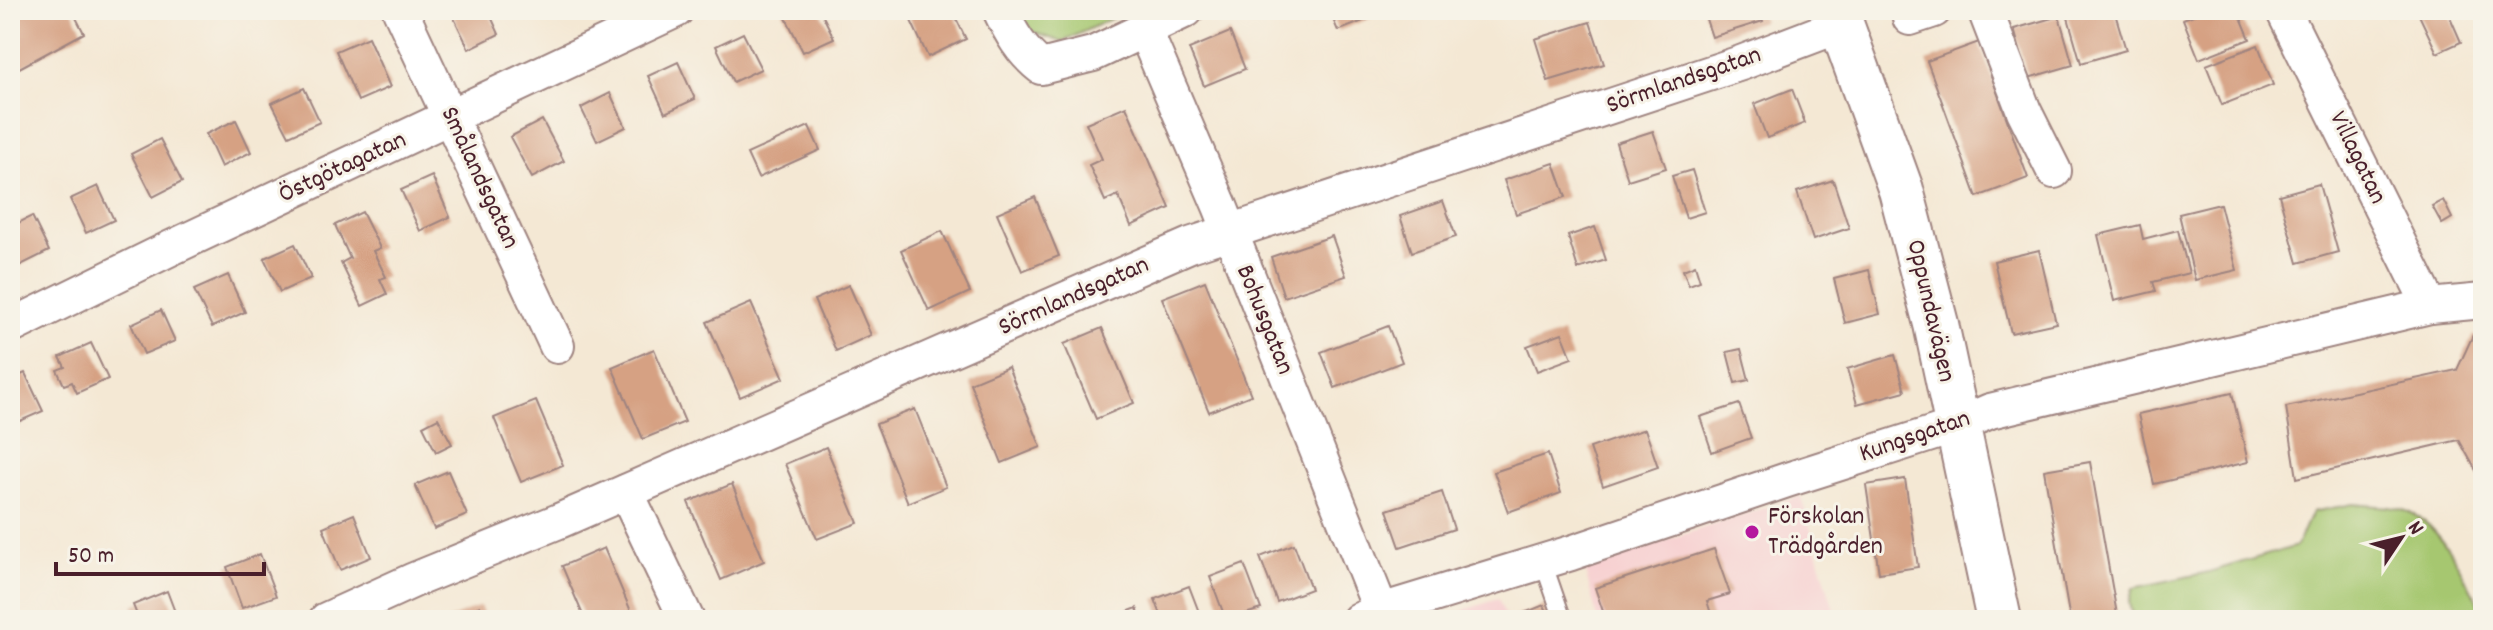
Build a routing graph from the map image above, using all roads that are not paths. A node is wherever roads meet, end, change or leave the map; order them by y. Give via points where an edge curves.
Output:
1 (400, 10) edge
2 (676, 10) edge
3 (1000, 10) edge
4 (1186, 10) edge
5 (1985, 10) edge
6 (2283, 10) edge
7 (1838, 17) edge
8 (1145, 31) junction
9 (450, 117) junction
10 (2054, 171) dead end
11 (1229, 234) junction
12 (2483, 301) edge
13 (2430, 306) junction
14 (10, 327) edge
15 (557, 346) dead end
16 (1956, 426) junction
17 (626, 492) junction
18 (1543, 562) junction
19 (1370, 615) edge
20 (326, 620) edge
21 (687, 620) edge
22 (1563, 620) edge
23 (1999, 620) edge

1 - 9 street, Smålandsgatan
2 - 9 street, Östgötagatan
3 - 8 street via 1014,37 1041,67 1093,54
4 - 8 street
5 - 10 street
6 - 13 street, Villagatan
7 - 11 street, Sörmlandsgatan via 1741,63
7 - 16 main road, Oppundavägen via 1901,190
8 - 11 street, Bohusgatan
9 - 14 street, Östgötagatan
9 - 15 street, Smålandsgatan
11 - 17 street, Sörmlandsgatan via 1190,245
11 - 19 street, Bohusgatan
12 - 13 street, Kungsgatan
13 - 16 street, Kungsgatan via 1990,411
16 - 18 street, Kungsgatan
16 - 23 main road, Oppundavägen
17 - 20 street, Sörmlandsgatan
17 - 21 street
18 - 19 street, Kungsgatan
18 - 22 lane

